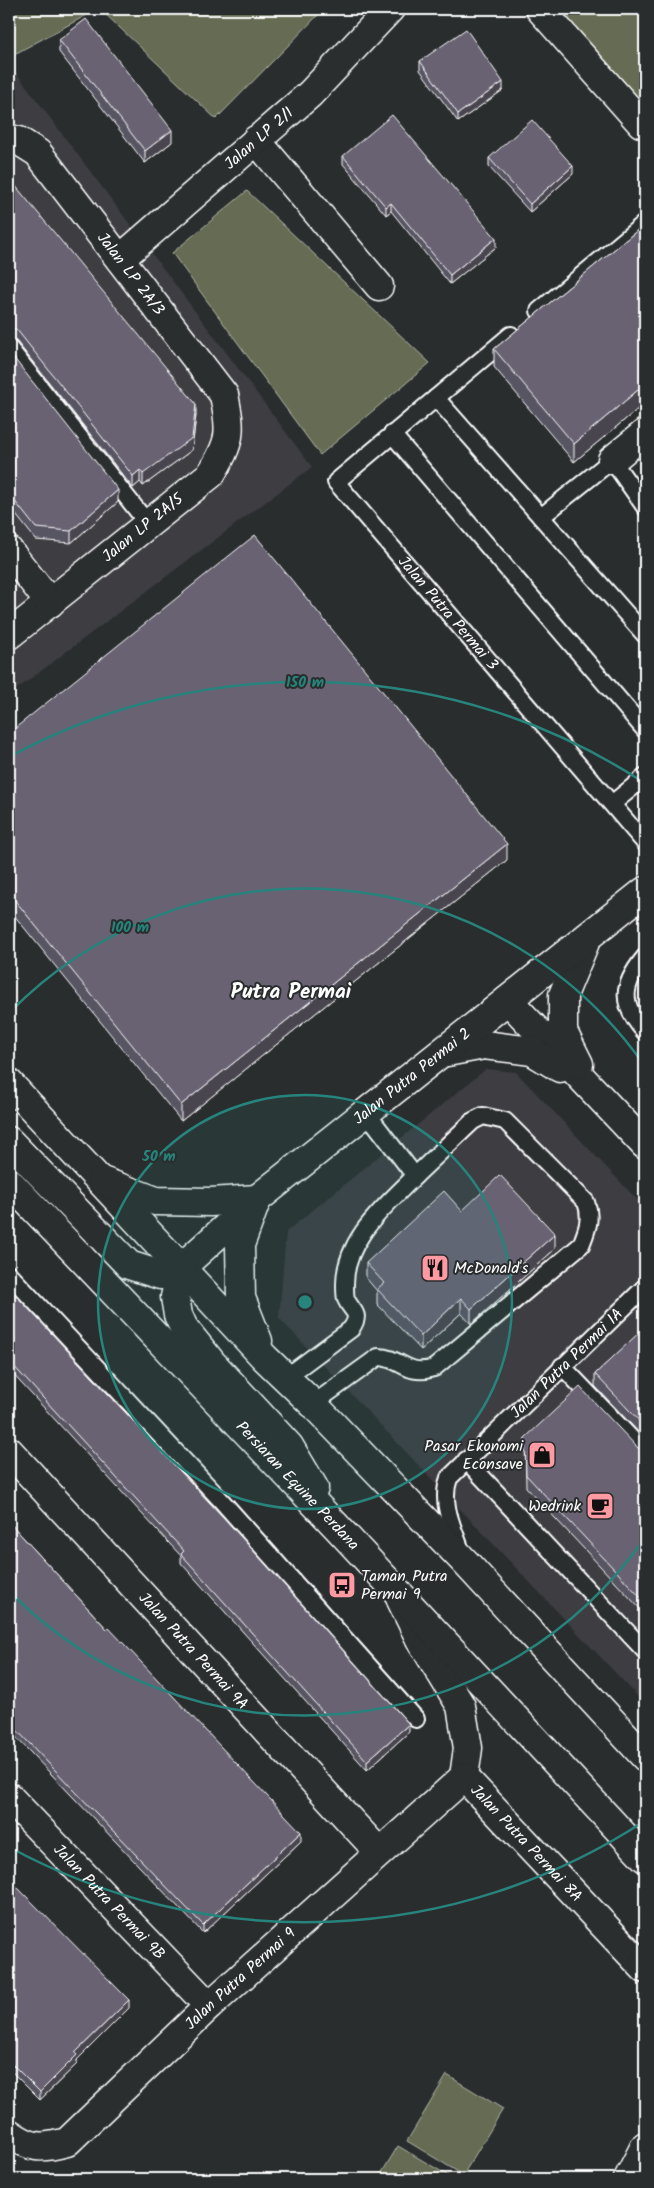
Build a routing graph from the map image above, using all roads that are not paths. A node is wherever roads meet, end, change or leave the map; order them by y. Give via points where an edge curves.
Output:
1 (390, 9) edge
2 (540, 9) edge
3 (640, 124) dead end
4 (9, 139) edge
5 (256, 140) junction
6 (645, 223) edge
7 (120, 259) junction
8 (379, 286) dead end
9 (9, 348) edge
10 (224, 395) joint
11 (436, 398) junction
12 (392, 434) junction
13 (645, 434) edge
14 (612, 460) junction
15 (645, 507) edge
16 (541, 517) junction
17 (148, 524) junction
18 (9, 551) edge
19 (50, 603) junction
20 (645, 635) edge
21 (9, 636) edge
22 (645, 730) edge
23 (645, 777) edge
24 (613, 803) junction
25 (645, 843) edge
26 (645, 891) edge
27 (587, 938) junction
28 (645, 957) edge
29 (508, 1000) junction
30 (645, 1032) edge
31 (442, 1053) junction
32 (9, 1083) edge
33 (589, 1086) junction
34 (366, 1112) junction
35 (9, 1142) edge
36 (645, 1145) edge
37 (415, 1176) junction
38 (96, 1178) junction
39 (9, 1182) edge
40 (257, 1199) junction
41 (182, 1267) junction
42 (9, 1274) edge
43 (645, 1286) edge
44 (265, 1358) junction
45 (562, 1366) junction
46 (285, 1378) junction
47 (313, 1404) junction
48 (9, 1450) edge
49 (645, 1453) edge
50 (466, 1460) junction
51 (338, 1528) junction
52 (465, 1562) junction
53 (397, 1592) junction
54 (645, 1651) edge
55 (416, 1719) dead end
56 (645, 1757) edge
57 (464, 1777) junction
58 (9, 1797) edge
59 (379, 1852) junction
60 (645, 1858) edge
61 (644, 1967) edge
62 (209, 2006) junction
63 (9, 2133) edge
64 (645, 2146) edge
65 (628, 2179) edge

1 - 5 street, Jalan LP 2/1 via 310,94
2 - 3 street
4 - 7 street, Jalan LP 2A/3 via 19,141 38,153
5 - 7 street, Jalan LP 2/1
5 - 8 street
6 - 11 lane, Jalan Putra Permai 3
7 - 10 street, Jalan LP 2A/3
9 - 17 lane
10 - 17 street, Jalan LP 2A/5 via 230,435 223,454 211,474
11 - 12 lane, Jalan Putra Permai 3
11 - 16 lane
12 - 22 lane
12 - 24 lane, Jalan Putra Permai 3 via 336,482
13 - 14 street
14 - 15 lane
14 - 16 lane
16 - 20 lane
17 - 19 street, Jalan LP 2A/5
18 - 19 street
19 - 21 street, Jalan LP 2A/5
23 - 24 lane
24 - 25 lane, Jalan Putra Permai 3
26 - 27 street, Jalan Putra Permai 2
27 - 29 street, Jalan Putra Permai 2
27 - 33 street via 564,995 563,1032
28 - 30 lane via 632,972 626,1003 630,1015
29 - 31 street, Jalan Putra Permai 2
29 - 33 street
31 - 33 street via 484,1045 532,1051
31 - 34 street, Jalan Putra Permai 2
32 - 38 street
33 - 36 street
34 - 37 lane
34 - 40 street, Jalan Putra Permai 2
35 - 41 street via 129,1265 160,1274
37 - 46 lane via 360,1235 350,1258 345,1282 346,1299 356,1314 356,1322
37 - 47 lane via 473,1121 484,1116 504,1121 586,1202 590,1212 588,1229 581,1245 434,1368 421,1372 386,1357 378,1357
38 - 40 street via 156,1201
38 - 41 street
39 - 51 street, Persiaran Equine Perdana
40 - 41 street, Jalan Putra Permai 2
40 - 44 street via 240,1245 241,1298
41 - 44 street
41 - 51 street via 175,1297 184,1328 212,1363 290,1446
42 - 55 lane via 219,1498
43 - 45 lane, Jalan Putra Permai 1A
44 - 46 street
45 - 49 lane
45 - 50 lane, Jalan Putra Permai 1A
46 - 47 street
47 - 52 street
48 - 59 street, Jalan Putra Permai 9A
50 - 52 lane, Jalan Putra Permai 1A via 449,1478 444,1491 446,1507
50 - 54 lane
51 - 53 street, Persiaran Equine Perdana
52 - 56 street
53 - 57 street, Jalan Putra Permai 8A via 420,1639 461,1706 468,1748
53 - 60 street, Persiaran Equine Perdana
57 - 59 street, Jalan Putra Permai 9
57 - 61 street, Jalan Putra Permai 8A
58 - 62 street, Jalan Putra Permai 9B
59 - 62 street, Jalan Putra Permai 9
62 - 63 street, Jalan Putra Permai 9 via 67,2142 44,2148 23,2143
64 - 65 street

